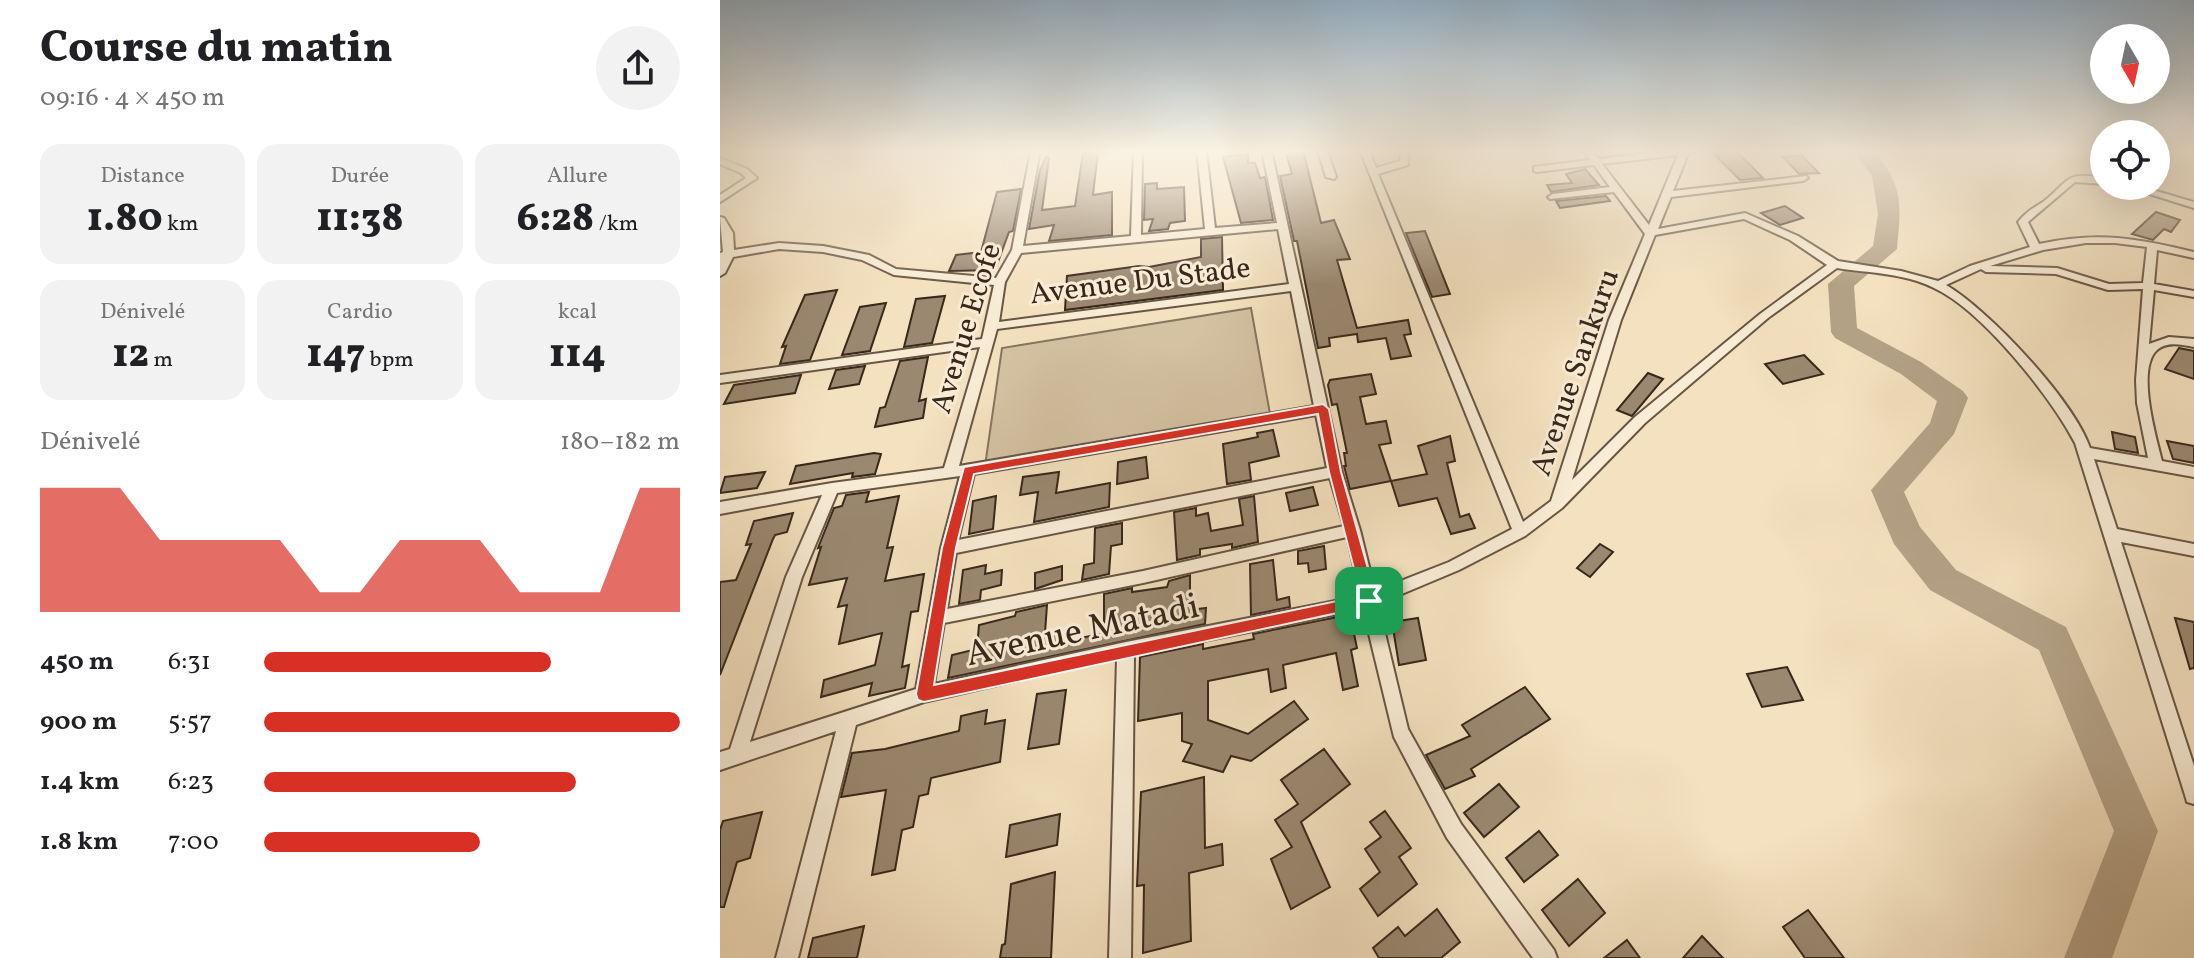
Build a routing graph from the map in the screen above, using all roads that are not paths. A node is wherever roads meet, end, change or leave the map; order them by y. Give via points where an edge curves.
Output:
1 (1669, 194) edge
2 (1028, 195) edge
3 (1137, 195) edge
4 (1206, 195) edge
5 (1276, 195) edge
6 (1383, 195) edge
7 (1571, 195) edge
8 (1620, 195) edge
9 (2053, 195) edge
10 (1553, 197) dead end
11 (2170, 198) edge
12 (2194, 205) edge
13 (720, 220) edge
14 (1283, 225) junction
15 (1210, 232) junction
16 (1650, 233) junction
17 (1136, 239) junction
18 (2152, 245) junction
19 (1017, 250) junction
20 (2037, 250) junction
21 (725, 255) edge
22 (2194, 255) edge
23 (1835, 264) junction
24 (720, 273) edge
25 (1953, 276) junction
26 (1000, 282) junction
27 (1939, 285) junction
28 (2149, 286) junction
29 (1295, 287) junction
30 (2194, 294) edge
31 (992, 326) junction
32 (986, 342) junction
33 (2194, 343) edge
34 (2142, 363) junction
35 (720, 379) edge
36 (1323, 409) junction
37 (2085, 452) junction
38 (2156, 465) junction
39 (968, 470) junction
40 (950, 472) junction
41 (1335, 472) junction
42 (2194, 472) edge
43 (832, 488) junction
44 (1557, 504) junction
45 (720, 508) edge
46 (1353, 530) junction
47 (1520, 532) junction
48 (2112, 534) junction
49 (949, 548) junction
50 (2194, 550) edge
51 (1369, 601) junction
52 (937, 618) junction
53 (1126, 649) junction
54 (924, 694) junction
55 (848, 720) junction
56 (728, 758) edge
57 (2194, 795) edge
58 (787, 958) edge
59 (1120, 958) edge
60 (1546, 958) edge

1 - 16 street, Avenue Sankuru
2 - 19 street, Avenue Ecofe
3 - 17 street
4 - 15 street
5 - 14 street
6 - 47 street
7 - 10 street
8 - 16 street
9 - 20 street via 2023,222
11 - 12 street
13 - 21 street via 726,228
14 - 15 street
14 - 29 street
15 - 17 street
16 - 23 street via 1745,216
16 - 44 street, Avenue Sankuru via 1615,320
17 - 19 street
18 - 20 street via 2100,239
18 - 22 street
18 - 28 street
19 - 26 street, Avenue Ecofe
20 - 25 street
21 - 24 street
21 - 26 street via 779,246 823,249 865,257 902,273
23 - 27 street
23 - 44 street via 1640,420
25 - 27 street
25 - 28 street via 1999,269 2057,271 2108,287
26 - 31 street, Avenue Ecofe
27 - 37 street via 2010,347 2075,424
28 - 30 street
28 - 34 street
29 - 31 street, Avenue Du Stade
29 - 36 street
31 - 32 street, Avenue Ecofe
32 - 35 street
32 - 40 street, Avenue Ecofe
33 - 34 street via 2162,341
34 - 38 street
36 - 39 street
36 - 41 street
37 - 38 street
37 - 48 street
38 - 42 street
39 - 40 street
39 - 49 street
40 - 43 street
41 - 46 street
41 - 49 street
43 - 45 street
43 - 56 street
44 - 47 street, Avenue Sankuru
46 - 51 street
46 - 52 street
47 - 51 street, Avenue Sankuru
48 - 50 street
48 - 57 street
49 - 52 street
51 - 53 street, Avenue Matadi
51 - 60 street via 1400,731 1454,831
52 - 54 street
53 - 54 street, Avenue Matadi
53 - 59 street
54 - 55 street, Avenue Matadi
55 - 56 street, Avenue Matadi
55 - 58 street

